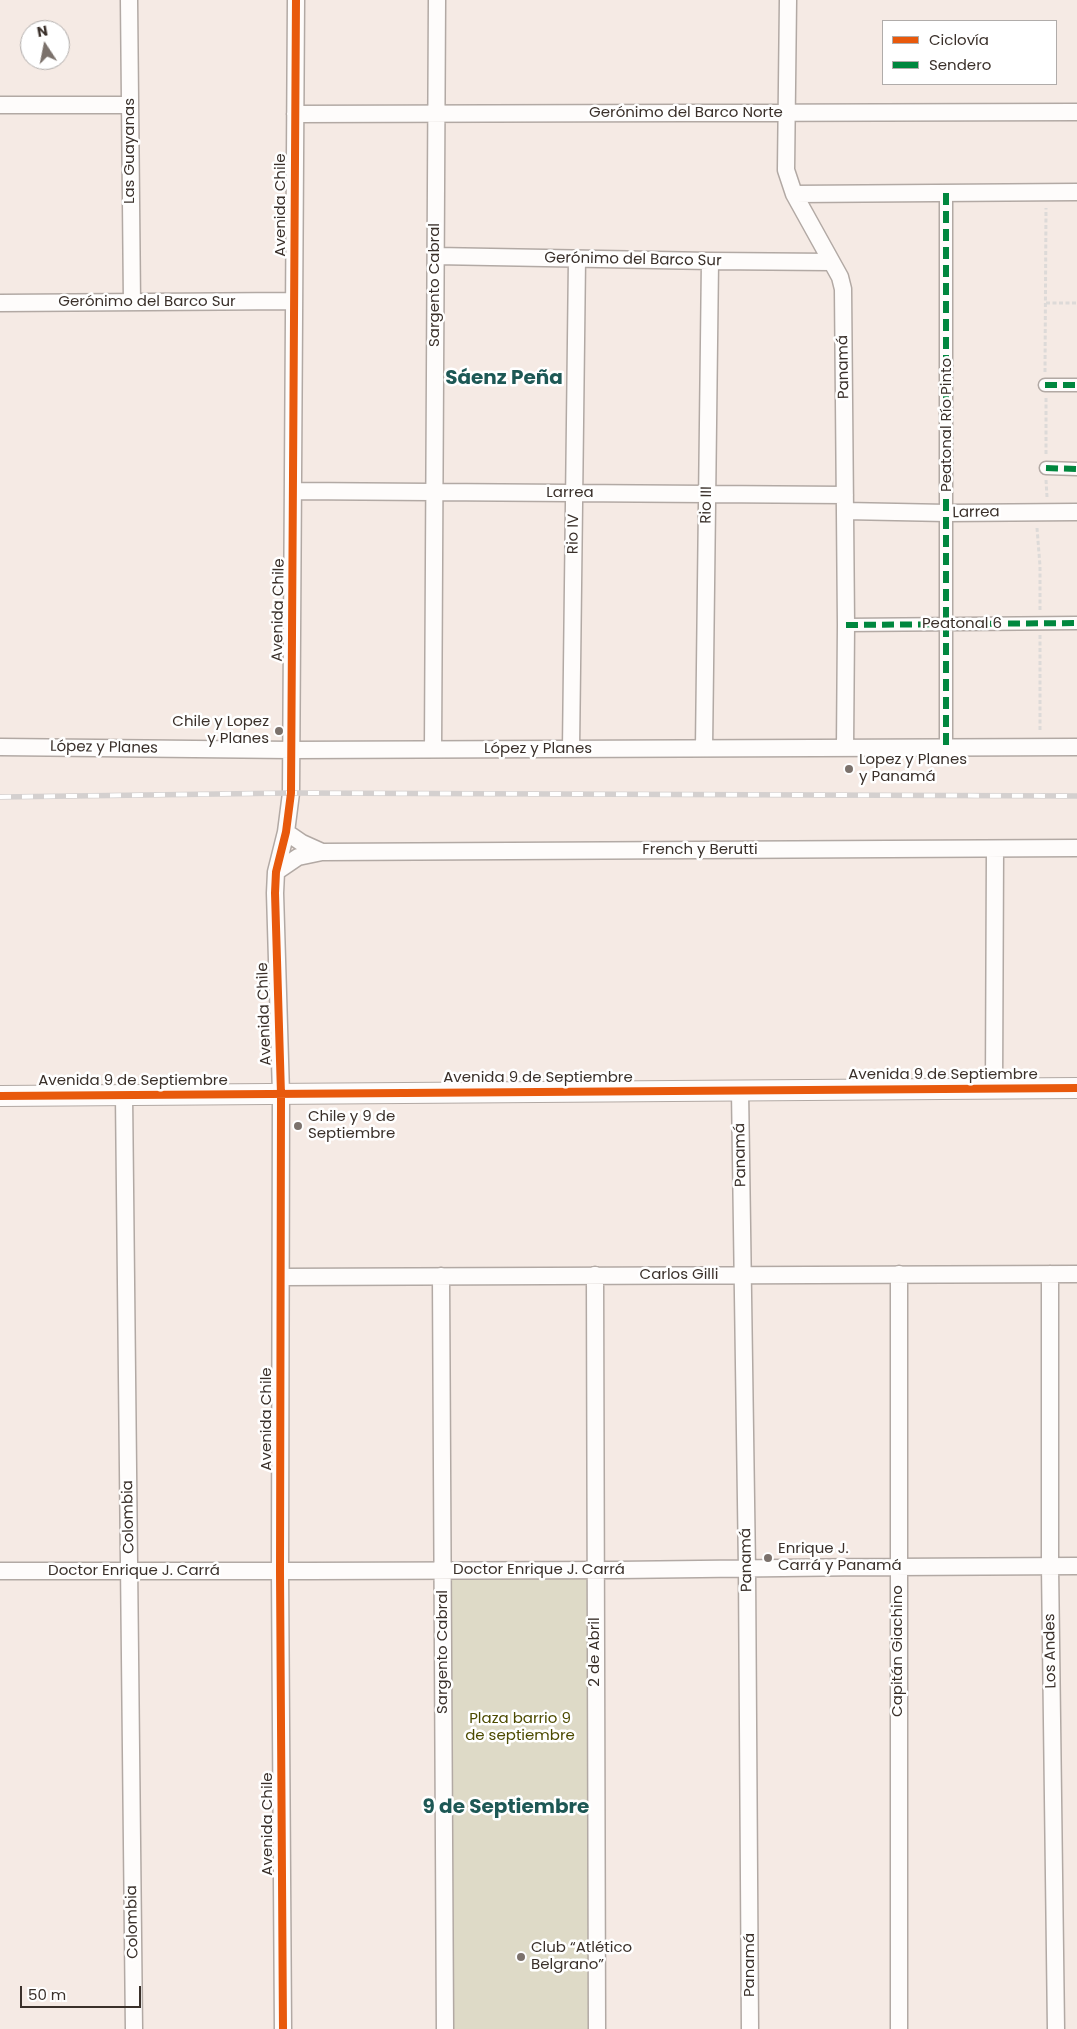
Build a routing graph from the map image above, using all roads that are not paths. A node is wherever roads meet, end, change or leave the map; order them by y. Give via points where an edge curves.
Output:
1 (129, 0) edge
2 (296, 0) edge
3 (437, 0) edge
4 (788, 0) edge
5 (0, 105) edge
6 (130, 105) junction
7 (788, 112) junction
8 (1077, 112) edge
9 (295, 114) junction
10 (436, 114) junction
11 (1077, 192) edge
12 (946, 193) junction
13 (794, 194) junction
14 (436, 256) junction
15 (577, 259) junction
16 (710, 262) junction
17 (831, 262) junction
18 (294, 301) junction
19 (132, 302) junction
20 (0, 303) edge
21 (1045, 384) road end
22 (1077, 385) edge
23 (1046, 468) road end
24 (1077, 469) edge
25 (294, 491) junction
26 (434, 492) junction
27 (574, 493) junction
28 (707, 494) junction
29 (845, 495) junction
30 (845, 511) junction
31 (1077, 512) edge
32 (947, 513) junction
33 (1077, 623) edge
34 (846, 624) junction
35 (947, 624) junction
36 (0, 746) edge
37 (946, 747) junction
38 (1077, 747) edge
39 (704, 748) junction
40 (846, 748) junction
41 (433, 749) junction
42 (571, 749) junction
43 (291, 750) junction
44 (286, 832) junction
45 (1077, 848) edge
46 (995, 849) junction
47 (322, 852) junction
48 (276, 872) junction
49 (994, 1088) junction
50 (1077, 1088) edge
51 (740, 1090) junction
52 (281, 1094) junction
53 (124, 1095) junction
54 (0, 1096) edge
55 (744, 1274) junction
56 (899, 1274) junction
57 (1050, 1274) junction
58 (1077, 1274) edge
59 (594, 1275) junction
60 (441, 1276) junction
61 (281, 1277) junction
62 (898, 1566) junction
63 (1050, 1566) junction
64 (1077, 1566) edge
65 (747, 1568) junction
66 (595, 1570) junction
67 (0, 1571) edge
68 (130, 1571) junction
69 (443, 1571) junction
70 (280, 1572) junction
71 (134, 2029) edge
72 (283, 2029) edge
73 (445, 2029) edge
74 (597, 2029) edge
75 (750, 2029) edge
76 (899, 2029) edge
77 (1056, 2029) edge

1 - 6 street, Las Guayanas
2 - 9 street, Avenida Chile
3 - 10 street, Sargento Cabral
4 - 7 street, Panamá
5 - 6 street
6 - 19 street, Las Guayanas
7 - 8 street, Gerónimo del Barco Norte
7 - 10 street, Gerónimo del Barco Norte
7 - 13 street, Panamá via 786,170
9 - 10 street, Gerónimo del Barco Norte
9 - 18 street, Avenida Chile
10 - 14 street, Sargento Cabral
11 - 12 street
12 - 13 street
12 - 32 street, Peatonal Río Pinto
13 - 17 street, Panamá
14 - 15 street, Gerónimo del Barco Sur
14 - 26 street, Sargento Cabral
15 - 16 street, Gerónimo del Barco Sur
15 - 27 street, Rio IV
16 - 17 street, Gerónimo del Barco Sur
16 - 28 street, Rio III
17 - 29 street, Panamá via 843,289
18 - 19 street, Gerónimo del Barco Sur
18 - 25 street, Avenida Chile
19 - 20 street, Gerónimo del Barco Sur
21 - 22 street
23 - 24 street
25 - 26 street, Larrea
25 - 43 street, Avenida Chile
26 - 27 street, Larrea
26 - 41 street, Sargento Cabral
27 - 28 street, Larrea
27 - 42 street, Rio IV
28 - 29 street, Larrea
28 - 39 street, Rio III
29 - 30 street, Panamá
30 - 32 street, Larrea
30 - 34 street, Panamá
31 - 32 street, Larrea
32 - 35 street, Peatonal Río Pinto
33 - 35 street, Peatonal 6
34 - 35 street, Peatonal 6
34 - 40 street, Panamá
35 - 37 street, Peatonal Río Pinto
36 - 43 street, López y Planes
37 - 38 street, López y Planes
37 - 40 street, López y Planes
39 - 40 street, López y Planes
39 - 42 street, López y Planes
41 - 42 street, López y Planes
41 - 43 street, López y Planes
43 - 44 street, Avenida Chile via 291,793
44 - 47 street, French y Berutti
44 - 48 street, Avenida Chile
45 - 46 street, French y Berutti
46 - 47 street, French y Berutti
46 - 49 street
47 - 48 street, French y Berutti via 298,857
48 - 52 street, Avenida Chile
49 - 50 street, Avenida 9 de Septiembre
49 - 51 street, Avenida 9 de Septiembre
51 - 52 street, Avenida 9 de Septiembre
51 - 55 street, Panamá
52 - 53 street, Avenida 9 de Septiembre
52 - 61 street, Avenida Chile
53 - 54 street, Avenida 9 de Septiembre
53 - 68 street, Colombia
55 - 56 street, Carlos Gilli
55 - 59 street, Carlos Gilli
55 - 65 street, Panamá
56 - 57 street, Carlos Gilli
56 - 62 street, Capitán Giachino
57 - 58 street, Carlos Gilli
57 - 63 street, Los Andes
59 - 60 street, Carlos Gilli
59 - 66 street, 2 de Abril
60 - 61 street, Carlos Gilli
60 - 69 street, Sargento Cabral
61 - 70 street, Avenida Chile
62 - 63 street, Doctor Enrique J. Carrá
62 - 65 street, Doctor Enrique J. Carrá
62 - 76 street, Capitán Giachino
63 - 64 street, Doctor Enrique J. Carrá
63 - 77 street, Los Andes
65 - 66 street, Doctor Enrique J. Carrá
65 - 75 street, Panamá
66 - 69 street, Doctor Enrique J. Carrá
66 - 74 street, 2 de Abril
67 - 68 street, Doctor Enrique J. Carrá
68 - 70 street, Doctor Enrique J. Carrá
68 - 71 street, Colombia
69 - 70 street, Doctor Enrique J. Carrá
69 - 73 street, Sargento Cabral
70 - 72 street, Avenida Chile

